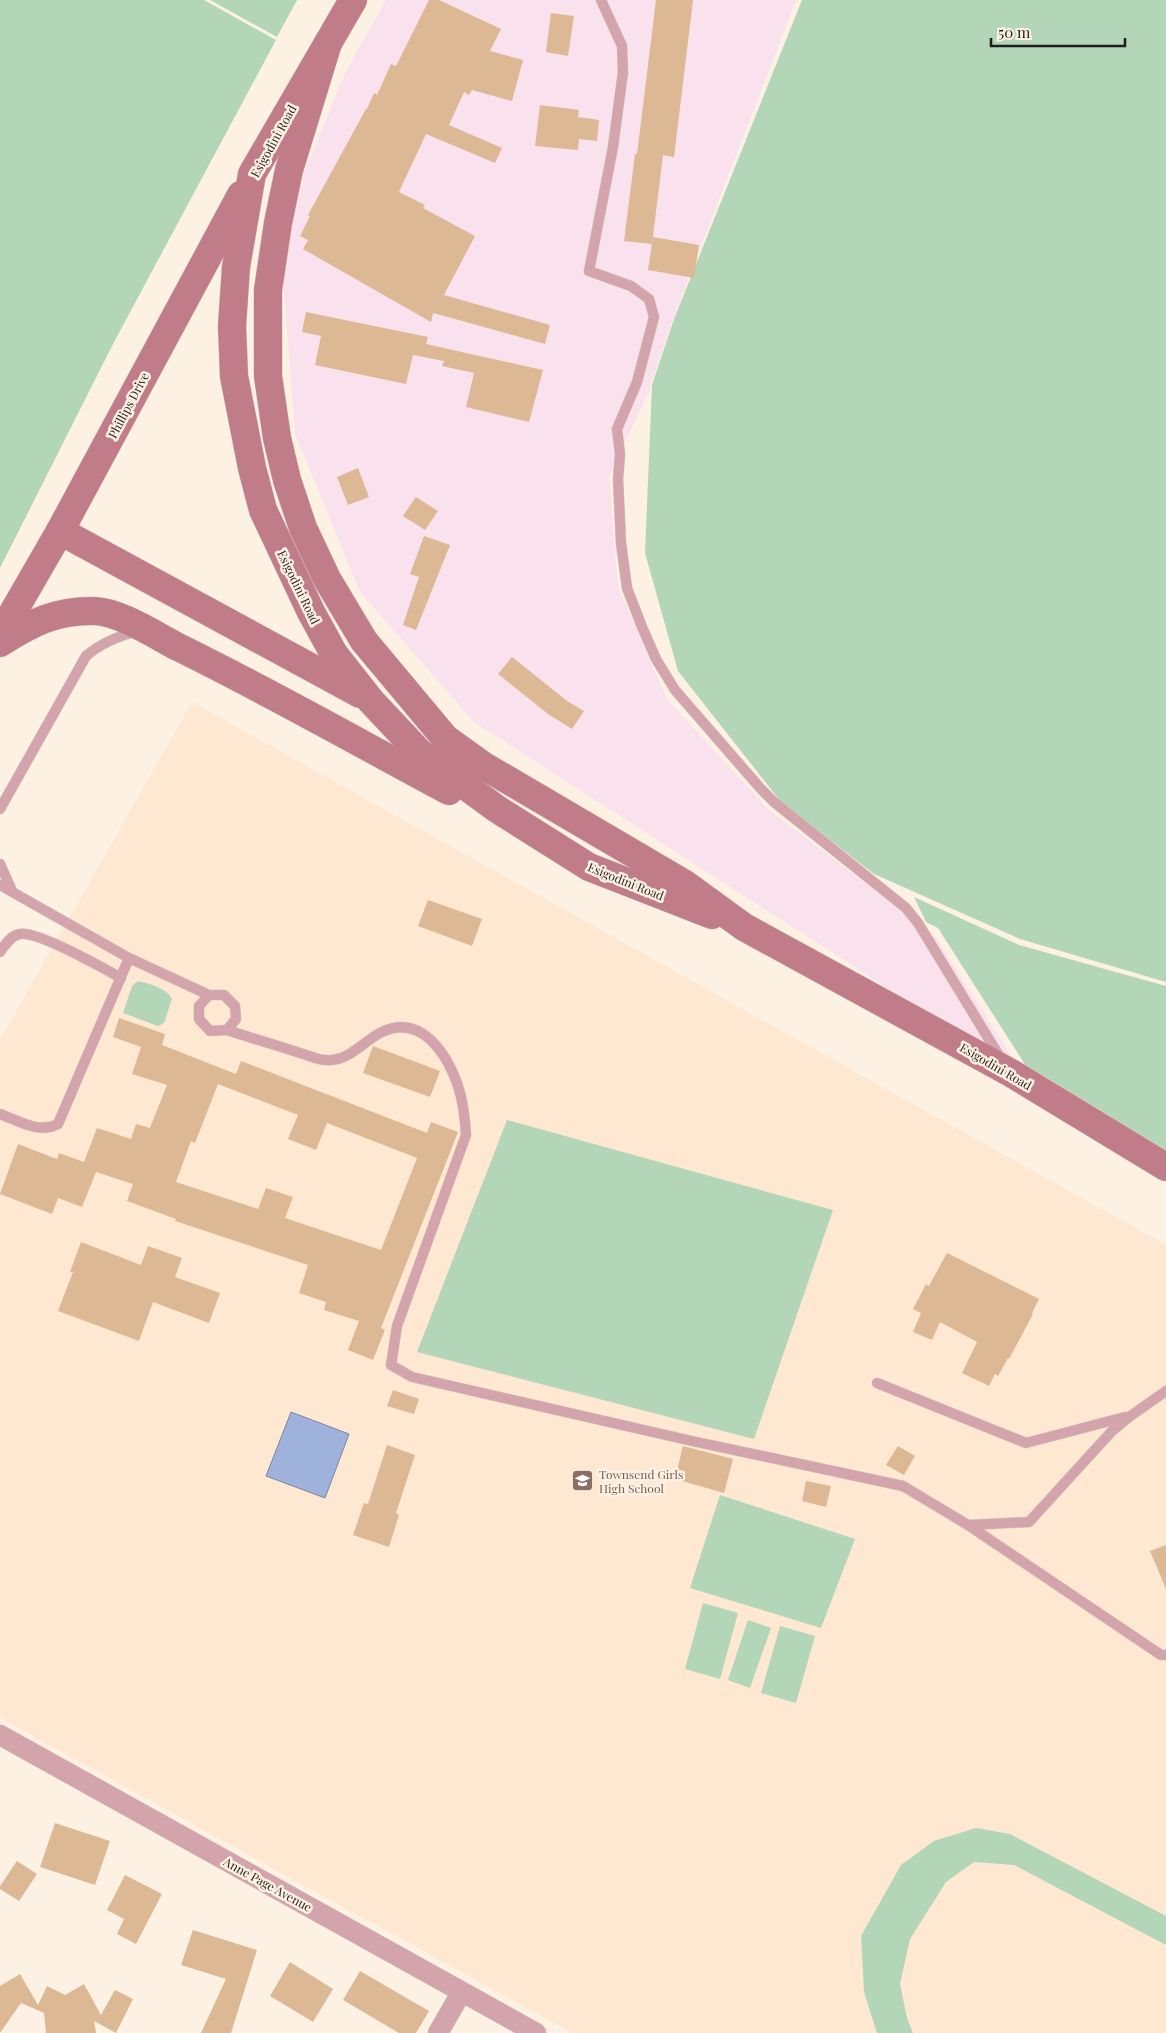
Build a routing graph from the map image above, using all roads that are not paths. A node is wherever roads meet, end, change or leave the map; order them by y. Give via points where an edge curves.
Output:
1 (353, 0) edge
2 (601, 0) edge
3 (328, 43) junction
4 (252, 174) junction
5 (60, 531) junction
6 (144, 630) junction
7 (0, 635) edge
8 (0, 643) edge
9 (371, 701) junction
10 (445, 738) junction
11 (0, 809) edge
12 (0, 864) edge
13 (589, 867) junction
14 (0, 885) edge
15 (12, 891) junction
16 (744, 927) junction
17 (0, 952) edge
18 (129, 958) junction
19 (121, 978) junction
20 (209, 996) junction
21 (227, 1030) junction
22 (1011, 1073) junction
23 (0, 1114) edge
24 (1166, 1167) edge
25 (877, 1383) dead end
26 (1166, 1391) edge
27 (1129, 1416) junction
28 (968, 1525) junction
29 (1166, 1655) edge
30 (0, 1735) edge
31 (461, 1993) junction
32 (438, 2033) edge
33 (536, 2033) edge

1 - 3 main road, Esigodini Road
2 - 22 lane via 622,46 623,72 613,147 588,271 631,286 649,299 654,317 637,382 617,430 621,543 627,588 656,659 675,690 774,802 906,908
3 - 4 main road, Esigodini Road
3 - 10 main road, Esigodini Road via 289,170 268,290 268,376 277,438 303,528 327,579 364,641
4 - 5 main road, Phillips Drive
4 - 9 main road, Esigodini Road via 236,267 232,326 234,376 252,468 263,510 311,612 334,654
5 - 7 main road, Phillips Drive
5 - 9 main road
6 - 8 main road via 97,611 72,613 30,624
6 - 11 lane via 111,640 86,656
6 - 13 main road via 232,674
9 - 10 main road
9 - 13 main road, Esigodini Road via 419,752 497,809
10 - 16 main road, Esigodini Road via 484,766 685,884
12 - 15 lane
13 - 16 main road, Esigodini Road
14 - 15 lane
15 - 18 lane
16 - 22 main road, Esigodini Road
17 - 19 lane via 11,938 20,934 31,935
18 - 19 lane
18 - 20 lane
19 - 23 lane via 58,1124 37,1128
20 - 21 lane via 224,995 235,1006 236,1019
20 - 21 lane via 199,1006 199,1019 210,1031
21 - 28 lane via 326,1060 349,1056 383,1031 403,1026 418,1029 431,1039 445,1058 458,1086 466,1135 397,1326 391,1366 412,1377 903,1486
22 - 24 main road, Esigodini Road
25 - 27 lane via 1026,1443
26 - 27 lane
27 - 28 lane via 1029,1522
28 - 29 lane via 1122,1630
30 - 31 street, Anne Page Avenue
31 - 32 street
31 - 33 street, Anne Page Avenue

